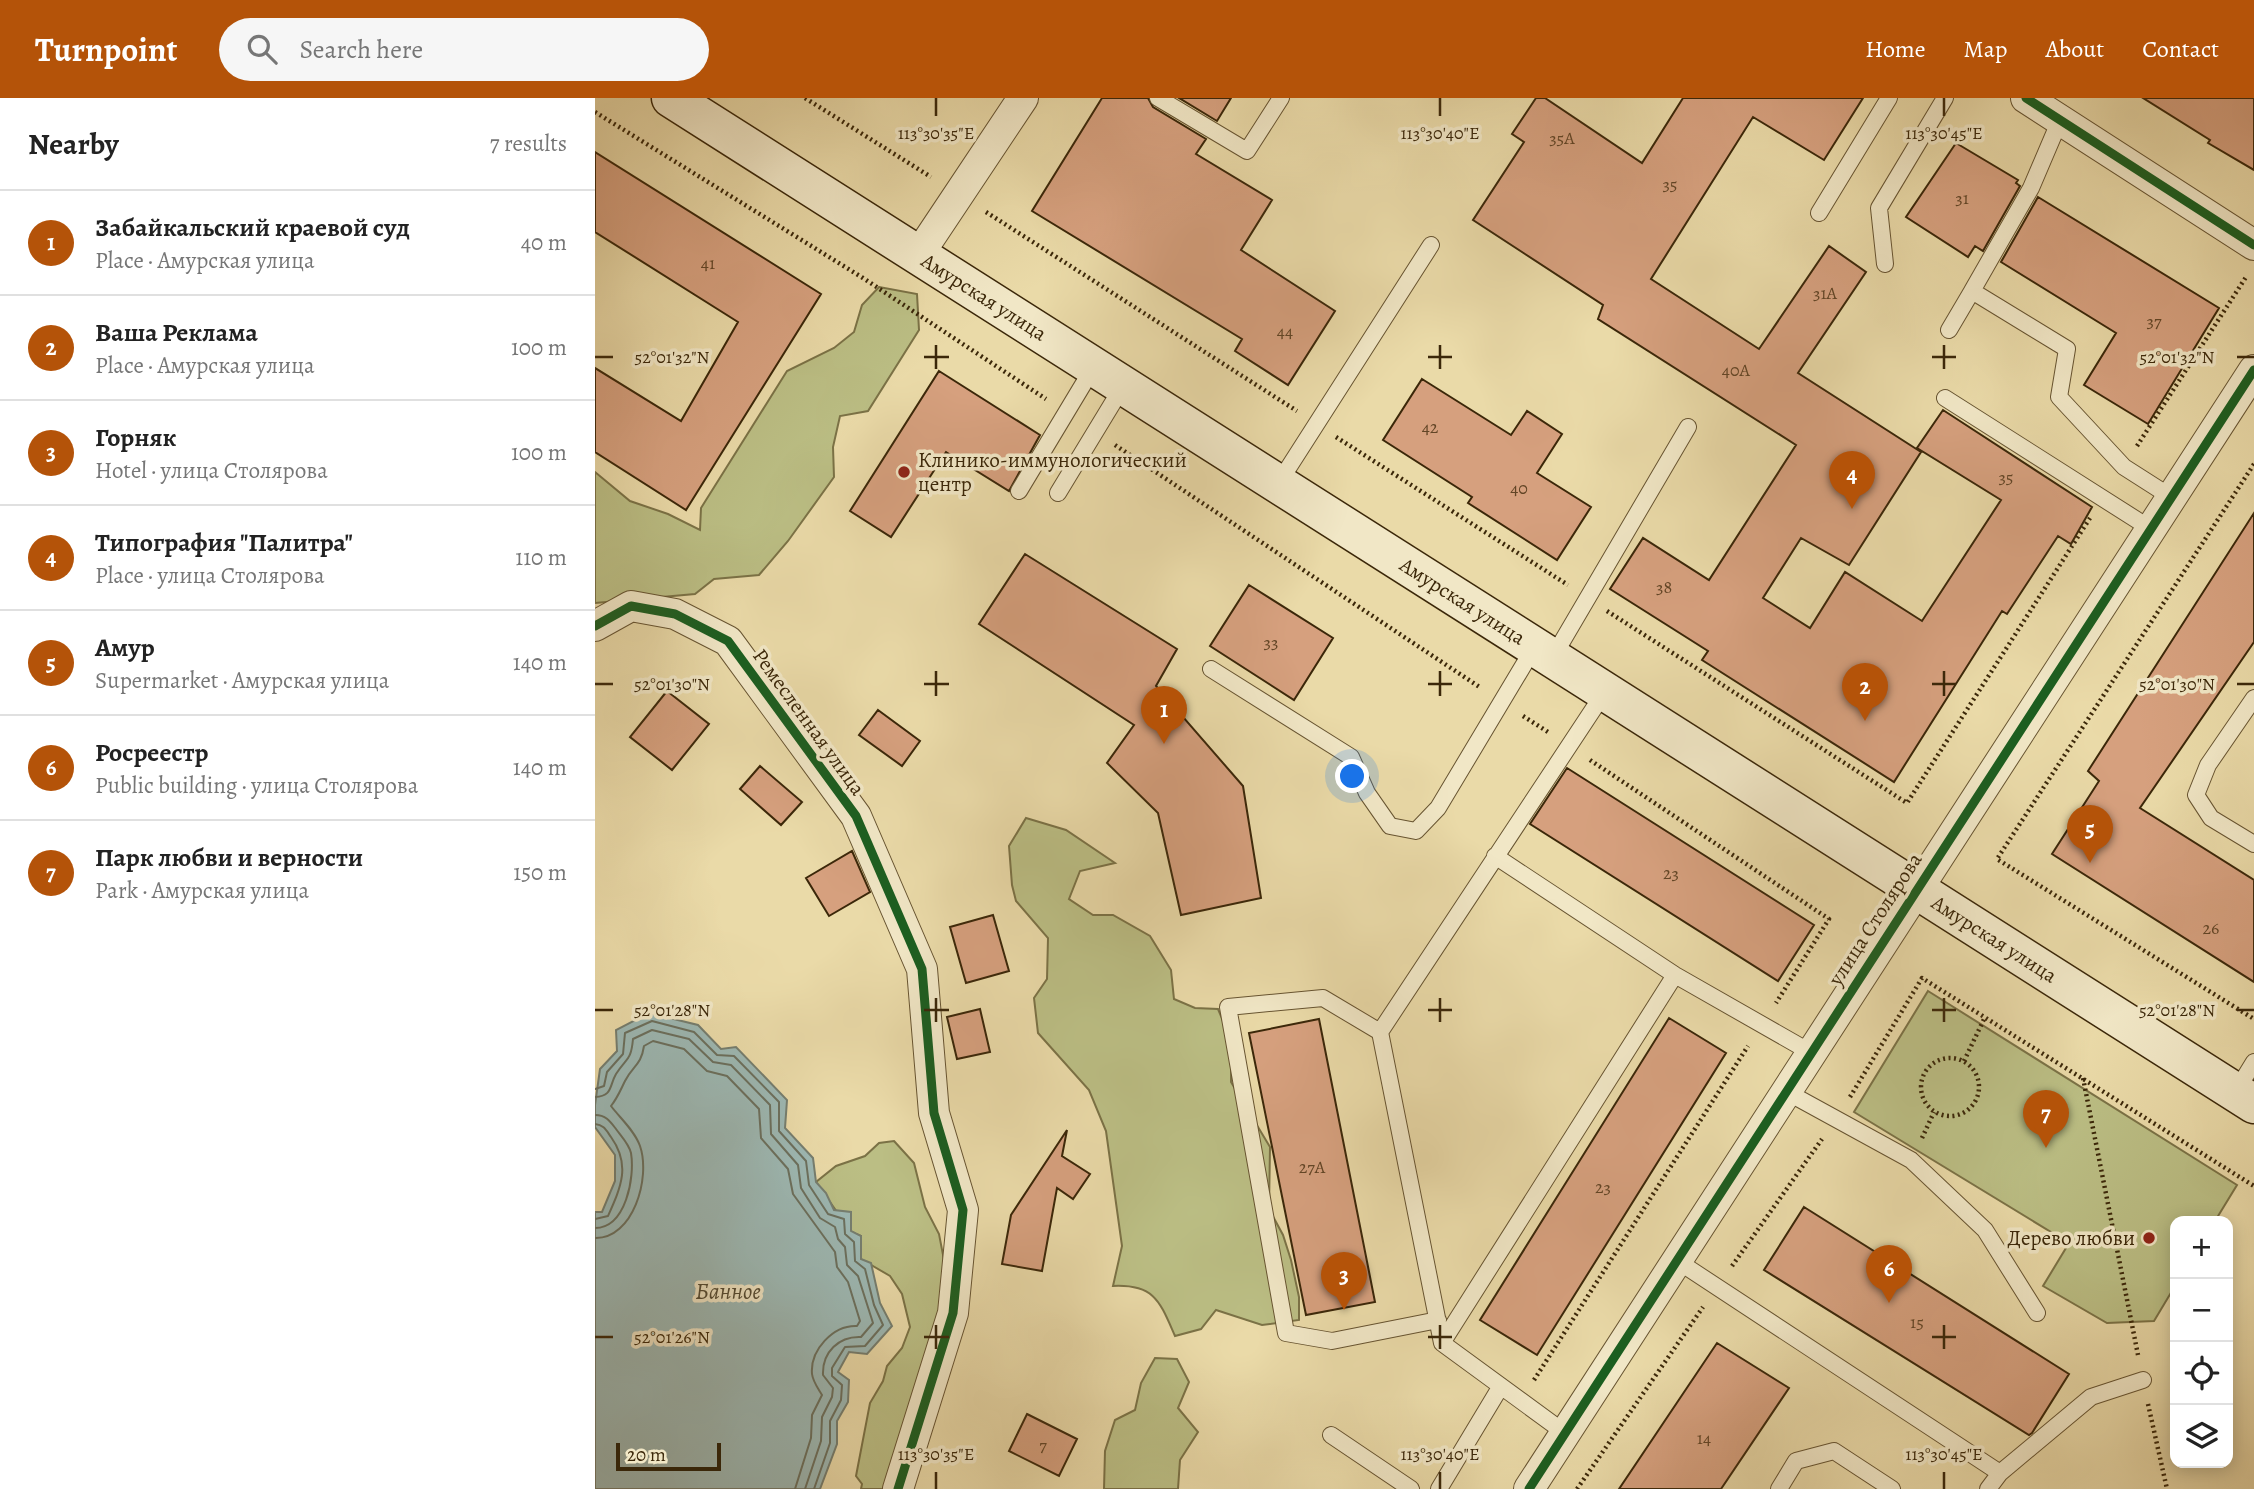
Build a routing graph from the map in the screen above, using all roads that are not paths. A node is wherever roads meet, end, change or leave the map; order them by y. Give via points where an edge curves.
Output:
1 (671, 98) edge
2 (1023, 98) edge
3 (1158, 98) edge
4 (1281, 98) edge
5 (1889, 98) edge
6 (1945, 98) edge
7 (2026, 98) edge
8 (2060, 120) junction
9 (1819, 213) dead end
10 (2254, 245) edge
11 (1431, 246) dead end
12 (919, 254) junction
13 (1885, 264) dead end
14 (1972, 291) junction
15 (1949, 330) dead end
16 (2254, 370) edge
17 (1108, 377) junction
18 (1945, 398) dead end
19 (1688, 427) dead end
20 (1278, 484) junction
21 (1019, 491) dead end
22 (1058, 493) dead end
23 (2171, 496) junction
24 (2151, 529) junction
25 (595, 626) edge
26 (1544, 652) junction
27 (1211, 669) dead end
28 (1606, 690) junction
29 (2254, 698) edge
30 (2254, 844) edge
31 (1495, 856) junction
32 (1915, 889) junction
33 (1675, 975) junction
34 (1380, 1032) junction
35 (1810, 1052) junction
36 (2248, 1086) edge
37 (1785, 1091) junction
38 (1676, 1260) junction
39 (2037, 1313) dead end
40 (1438, 1320) junction
41 (1442, 1343) junction
42 (2143, 1380) road end
43 (1501, 1386) junction
44 (1565, 1433) junction
45 (1331, 1435) dead end
46 (2000, 1473) junction
47 (898, 1489) edge
48 (1411, 1489) edge
49 (1439, 1489) edge
50 (1528, 1489) edge
51 (1779, 1489) edge
52 (1892, 1489) edge
53 (1988, 1489) edge

1 - 12 main road, Амурская улица
2 - 12 street
3 - 4 lane via 1247,151
5 - 9 lane
6 - 13 lane via 1879,208
7 - 8 street
8 - 10 street
8 - 14 lane via 2031,188
11 - 20 lane
12 - 17 main road, Амурская улица
14 - 15 lane
14 - 23 lane via 2067,349 2059,397 2124,467
16 - 23 street, улица Столярова
17 - 20 main road, Амурская улица
17 - 21 lane via 1066,412
17 - 22 lane via 1094,431
18 - 24 lane
19 - 26 lane via 1588,598
20 - 26 main road, Амурская улица
23 - 24 street, улица Столярова
24 - 32 street, улица Столярова
25 - 47 street, Ремесленная улица via 631,606 675,614 728,641 856,816 922,969 934,1113 963,1210 953,1313
26 - 27 lane via 1503,702 1438,808 1416,831 1391,826 1367,793 1351,757
26 - 28 main road, Амурская улица
28 - 31 lane
28 - 32 main road, Амурская улица
29 - 30 lane via 2208,765 2196,795 2211,818
31 - 33 lane
31 - 34 lane
32 - 35 street, улица Столярова
32 - 36 main road, Амурская улица
33 - 35 lane
33 - 41 lane
34 - 40 lane
34 - 40 lane via 1323,998 1228,1007 1286,1333 1332,1342
35 - 37 street, улица Столярова
37 - 38 street, улица Столярова
37 - 39 lane via 1911,1160 1985,1230
38 - 44 street, улица Столярова
38 - 46 lane
40 - 41 lane
41 - 43 lane
42 - 46 lane via 2091,1397
43 - 44 lane
43 - 49 lane
44 - 50 street, улица Столярова
45 - 48 lane
46 - 53 lane
51 - 52 lane via 1796,1461 1834,1451

